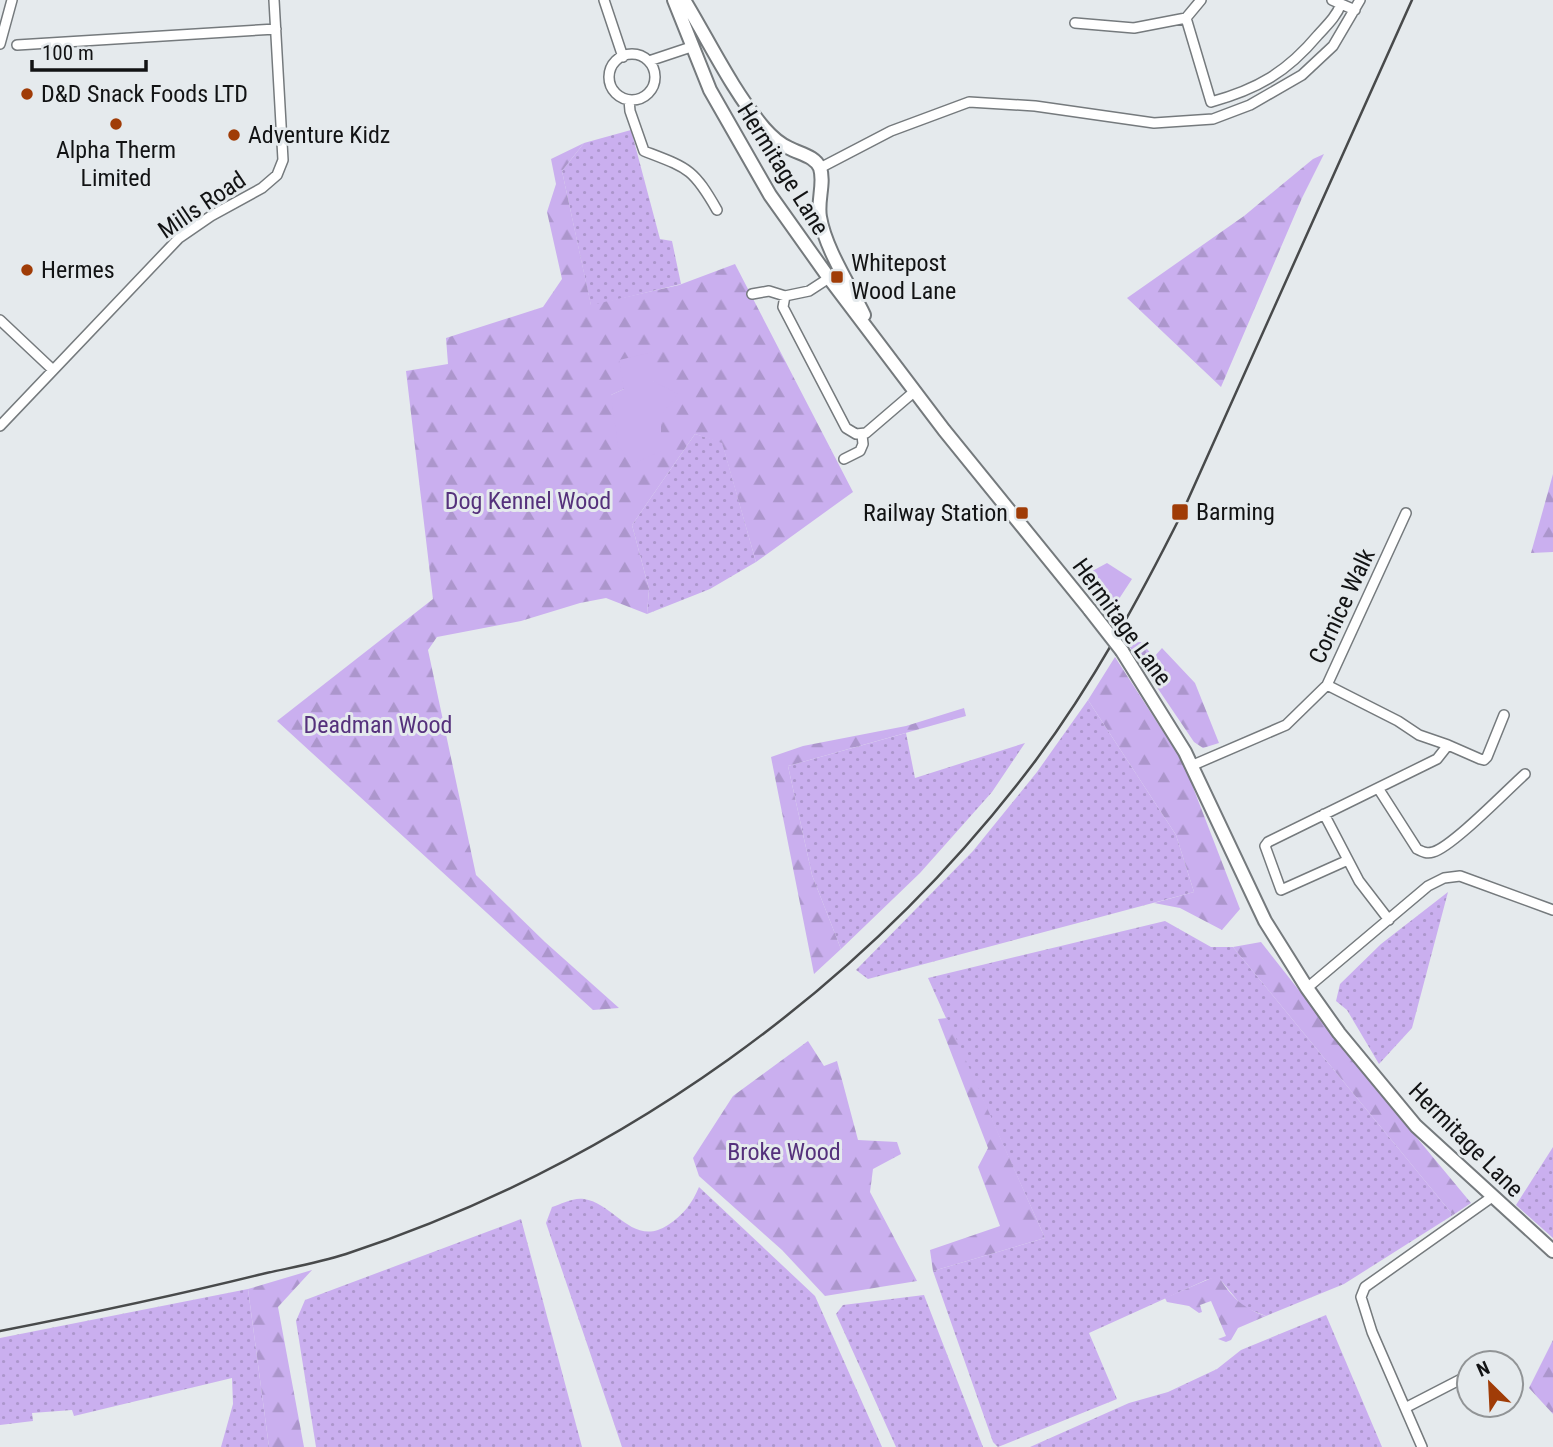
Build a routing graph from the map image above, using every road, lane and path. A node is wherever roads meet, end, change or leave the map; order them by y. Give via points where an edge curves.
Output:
1 (12, 0) edge
2 (274, 0) edge
3 (604, 0) edge
4 (674, 0) edge
5 (684, 0) edge
6 (1201, 0) edge
7 (1360, 0) edge
8 (1336, 2) edge
9 (1355, 10) junction
10 (1186, 18) junction
11 (1075, 23) dead end
12 (276, 29) junction
13 (0, 44) edge
14 (17, 46) dead end
15 (691, 47) junction
16 (622, 57) junction
17 (649, 61) junction
18 (629, 100) junction
19 (820, 168) junction
20 (717, 210) dead end
21 (829, 278) junction
22 (752, 293) dead end
23 (785, 296) junction
24 (0, 320) edge
25 (877, 341) junction
26 (53, 370) junction
27 (915, 391) junction
28 (0, 426) edge
29 (862, 435) junction
30 (844, 459) dead end
31 (1406, 513) dead end
32 (1326, 685) junction
33 (1504, 715) dead end
34 (1448, 745) junction
35 (1191, 766) junction
36 (1525, 774) dead end
37 (1378, 788) junction
38 (1324, 814) junction
39 (1348, 860) junction
40 (1553, 910) edge
41 (1389, 920) junction
42 (1307, 988) junction
43 (1492, 1197) junction
44 (1553, 1251) edge
45 (1455, 1382) edge
46 (1405, 1408) junction
47 (1420, 1443) edge

1 - 13 street
2 - 12 street, Mills Road
3 - 16 street
4 - 15 main road, Hermitage Lane
5 - 19 main road via 765,128
6 - 10 street
7 - 9 street
8 - 9 street
8 - 10 street via 1337,14 1281,72 1211,102
9 - 19 street via 1333,46 1302,75 1250,105 1213,119 1154,123 969,102 891,131
10 - 11 street via 1134,28
12 - 14 street
12 - 26 street, Mills Road via 283,160 277,175 179,238
15 - 17 street
15 - 21 main road, Hermitage Lane via 769,195
16 - 17 street via 636,55
16 - 18 street via 612,66 610,81 616,93
17 - 18 street via 655,74 653,88 643,97
18 - 20 street via 644,151 698,177
19 - 25 main road via 820,219
21 - 23 street via 809,291
21 - 25 main road, Hermitage Lane
22 - 23 street via 769,286
23 - 29 street via 784,310 846,428
24 - 26 street
25 - 27 main road, Hermitage Lane
26 - 28 street, Mills Road
27 - 29 street
27 - 35 main road, Hermitage Lane, bridge via 1122,650
29 - 30 street via 860,452
31 - 32 street, Cornice Walk
32 - 34 street via 1419,735
32 - 35 street, Cornice Walk via 1286,724
33 - 34 street via 1484,760
34 - 37 street via 1437,759
35 - 42 main road, Hermitage Lane via 1265,921
36 - 37 street via 1465,829 1427,853 1417,849
37 - 38 street
38 - 39 street
38 - 39 street via 1265,846 1282,890
39 - 41 street
40 - 41 street via 1460,876 1428,886
41 - 42 street
42 - 43 main road, Hermitage Lane via 1416,1126
43 - 44 main road, Hermitage Lane
43 - 46 street via 1363,1291 1372,1332
45 - 46 street
46 - 47 street

